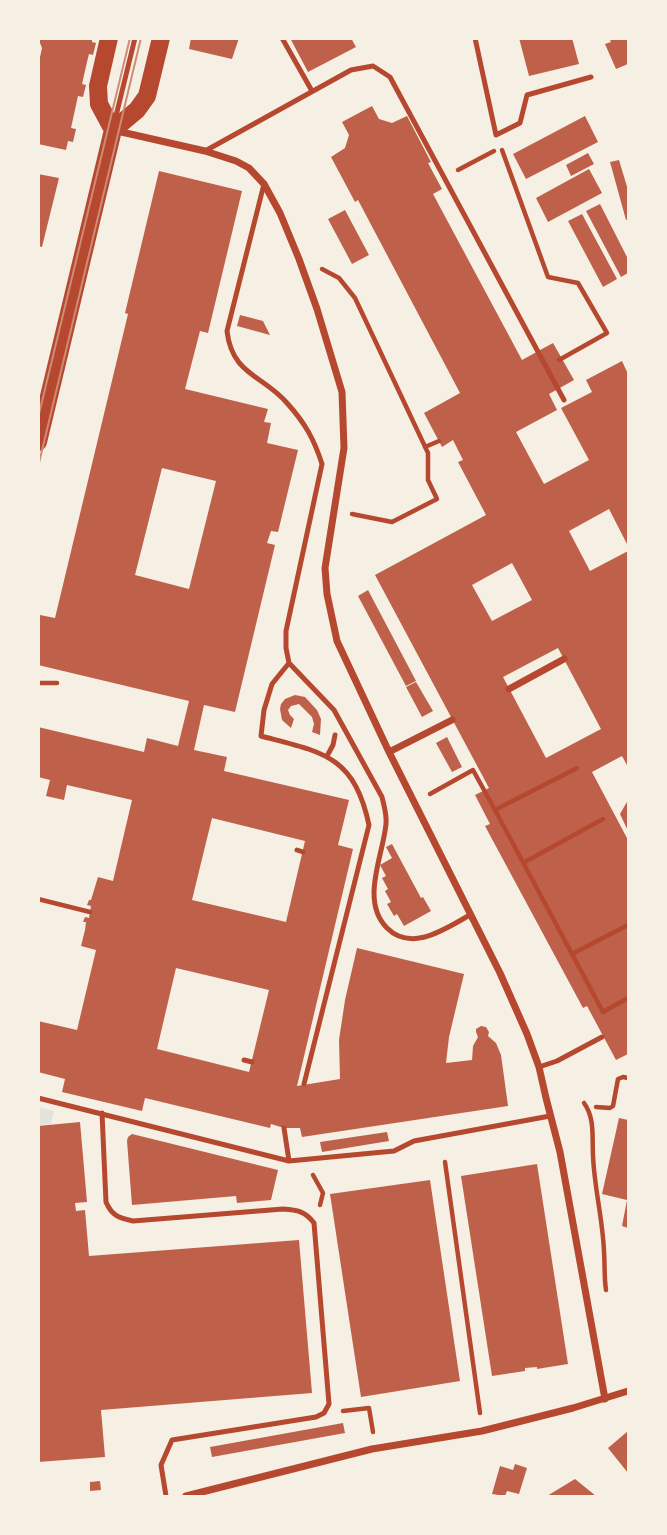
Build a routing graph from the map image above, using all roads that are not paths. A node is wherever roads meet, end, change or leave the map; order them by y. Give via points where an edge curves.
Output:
1 (109, 38) edge
2 (135, 38) edge
3 (161, 38) edge
4 (282, 38) edge
5 (475, 38) edge
6 (591, 77) dead end
7 (312, 91) junction
8 (113, 130) junction
9 (205, 151) junction
10 (264, 184) junction
11 (564, 400) dead end
12 (38, 442) edge
13 (564, 659) dead end
14 (289, 663) junction
15 (509, 689) dead end
16 (452, 720) dead end
17 (335, 735) dead end
18 (389, 752) junction
19 (327, 756) junction
20 (350, 863) dead end
21 (359, 865) junction
22 (470, 915) junction
23 (602, 1037) dead end
24 (244, 1060) dead end
25 (252, 1062) dead end
26 (539, 1067) junction
27 (304, 1084) dead end
28 (38, 1098) edge
29 (102, 1113) junction
30 (550, 1116) junction
31 (284, 1128) dead end
32 (289, 1161) junction
33 (628, 1391) edge
34 (605, 1399) junction
35 (166, 1496) edge
36 (186, 1496) edge

1 - 8 main road via 98,86 99,104
2 - 8 lane
3 - 8 main road via 147,96
4 - 7 lane
5 - 6 lane via 496,135 520,123 527,95
7 - 9 lane
7 - 11 lane via 351,70 373,66 390,77
8 - 9 street
8 - 12 main road
9 - 10 street via 249,168
10 - 14 lane via 227,331 239,365 286,401 314,440 322,464 286,631
10 - 18 street via 299,259 342,392 344,448 325,568 327,594 337,641
13 - 15 street
14 - 19 lane via 272,684 261,736
14 - 22 lane via 334,710 382,797 386,824 374,900 384,925 403,938 415,939
16 - 18 street
17 - 19 lane
18 - 22 street
19 - 21 lane via 341,766 365,804 369,825
20 - 21 lane
21 - 27 lane
22 - 26 street
23 - 26 lane
24 - 25 lane
26 - 30 street
28 - 29 lane
29 - 32 lane
29 - 35 lane via 106,1202 110,1212 121,1219 283,1209 300,1210 314,1223 330,1404 316,1417 172,1440 161,1465
30 - 32 lane via 414,1140 394,1151
30 - 34 street
31 - 32 lane
33 - 34 street
34 - 36 street via 482,1431 372,1449

